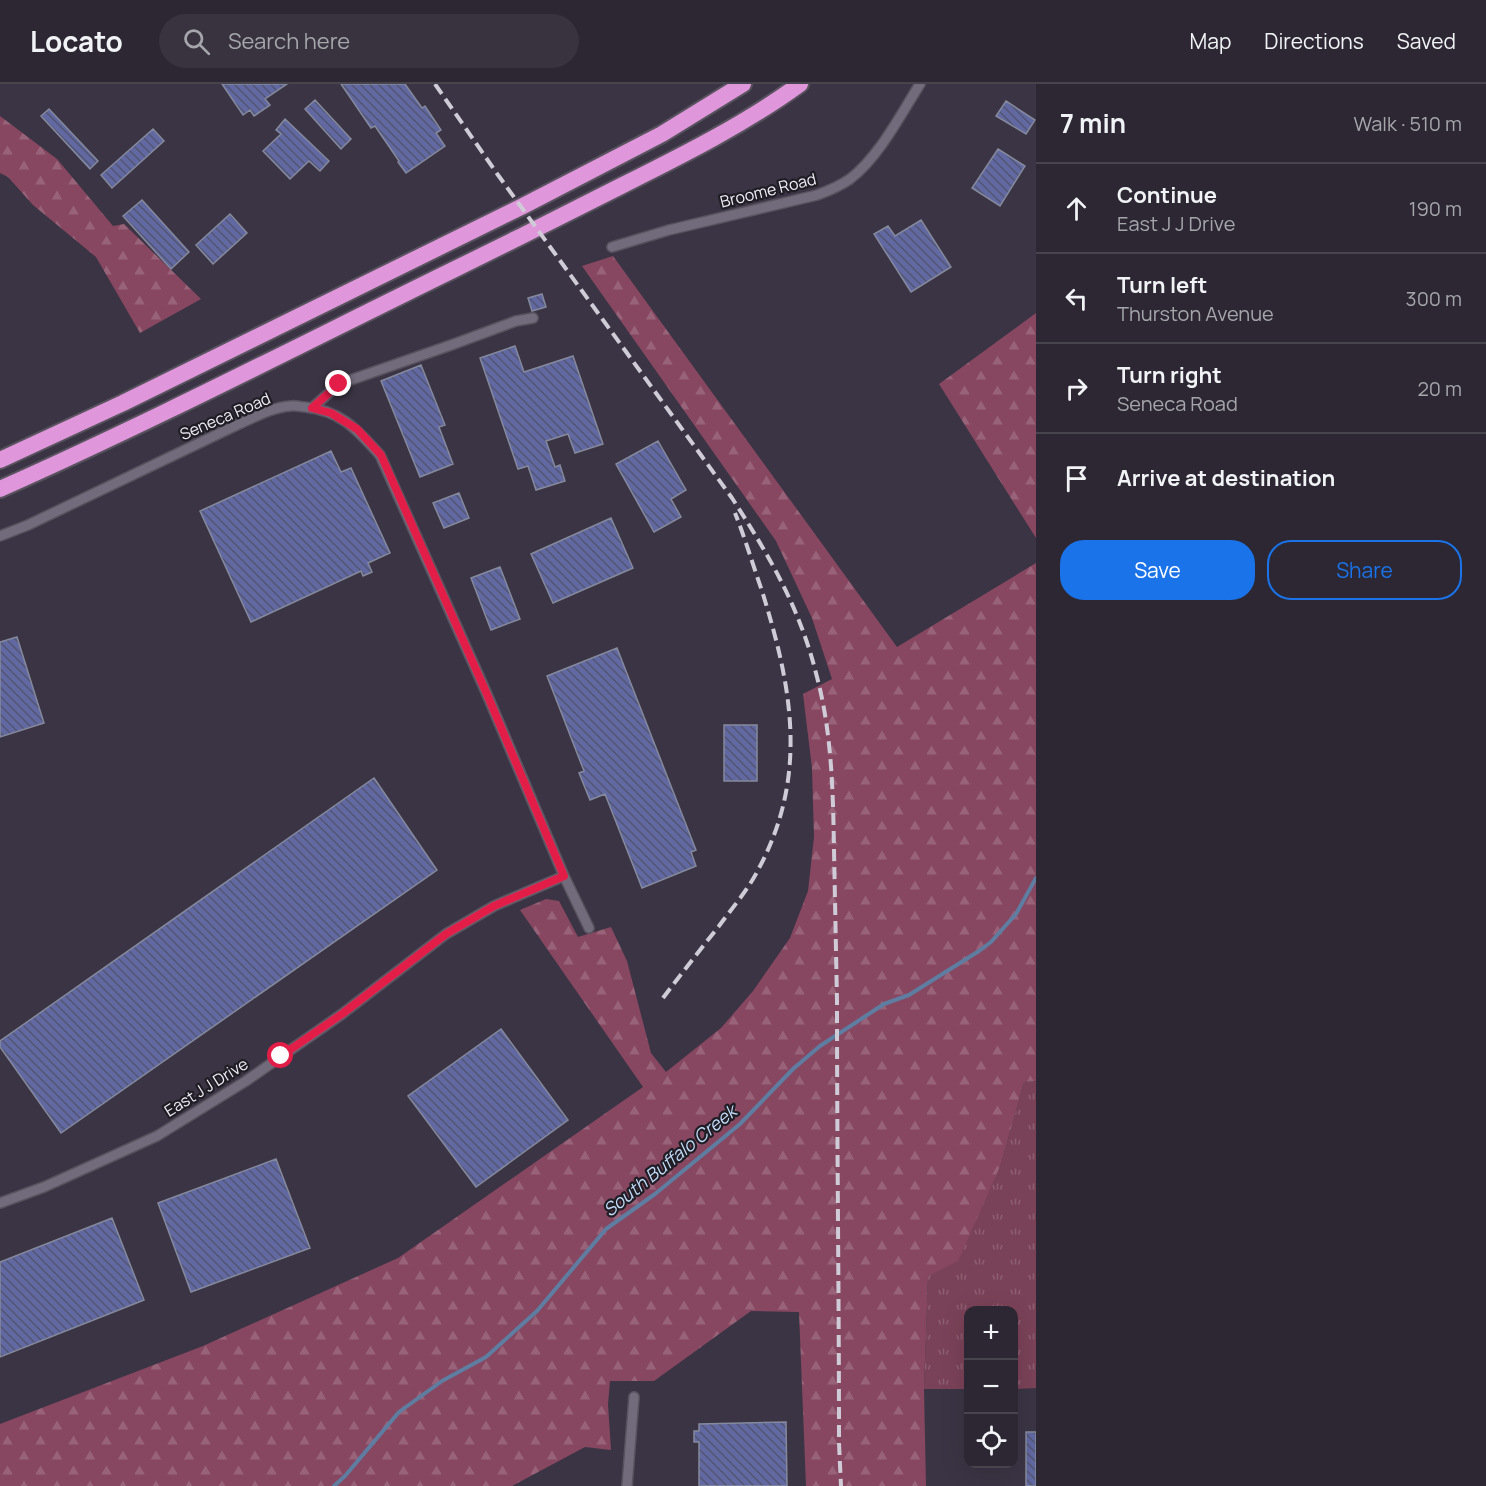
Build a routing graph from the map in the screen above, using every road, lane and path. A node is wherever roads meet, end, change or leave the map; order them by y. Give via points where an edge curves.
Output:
1 (743, 84) edge
2 (800, 84) edge
3 (920, 84) edge
4 (612, 247) dead end
5 (533, 318) dead end
6 (312, 408) junction
7 (0, 460) edge
8 (0, 489) edge
9 (0, 536) edge
10 (564, 876) junction
11 (589, 927) dead end
12 (0, 1203) edge
13 (634, 1397) dead end
14 (627, 1486) edge

1 - 7 highway via 662,134 523,206
2 - 8 highway via 645,175
3 - 4 street, Broome Road via 872,158 834,188
5 - 6 street via 339,384
6 - 9 street, Seneca Road via 291,406 270,411
6 - 10 street via 331,413 357,429 381,455
10 - 11 street
10 - 12 street, East J J Drive via 494,906 446,934 255,1075 157,1136
13 - 14 street

